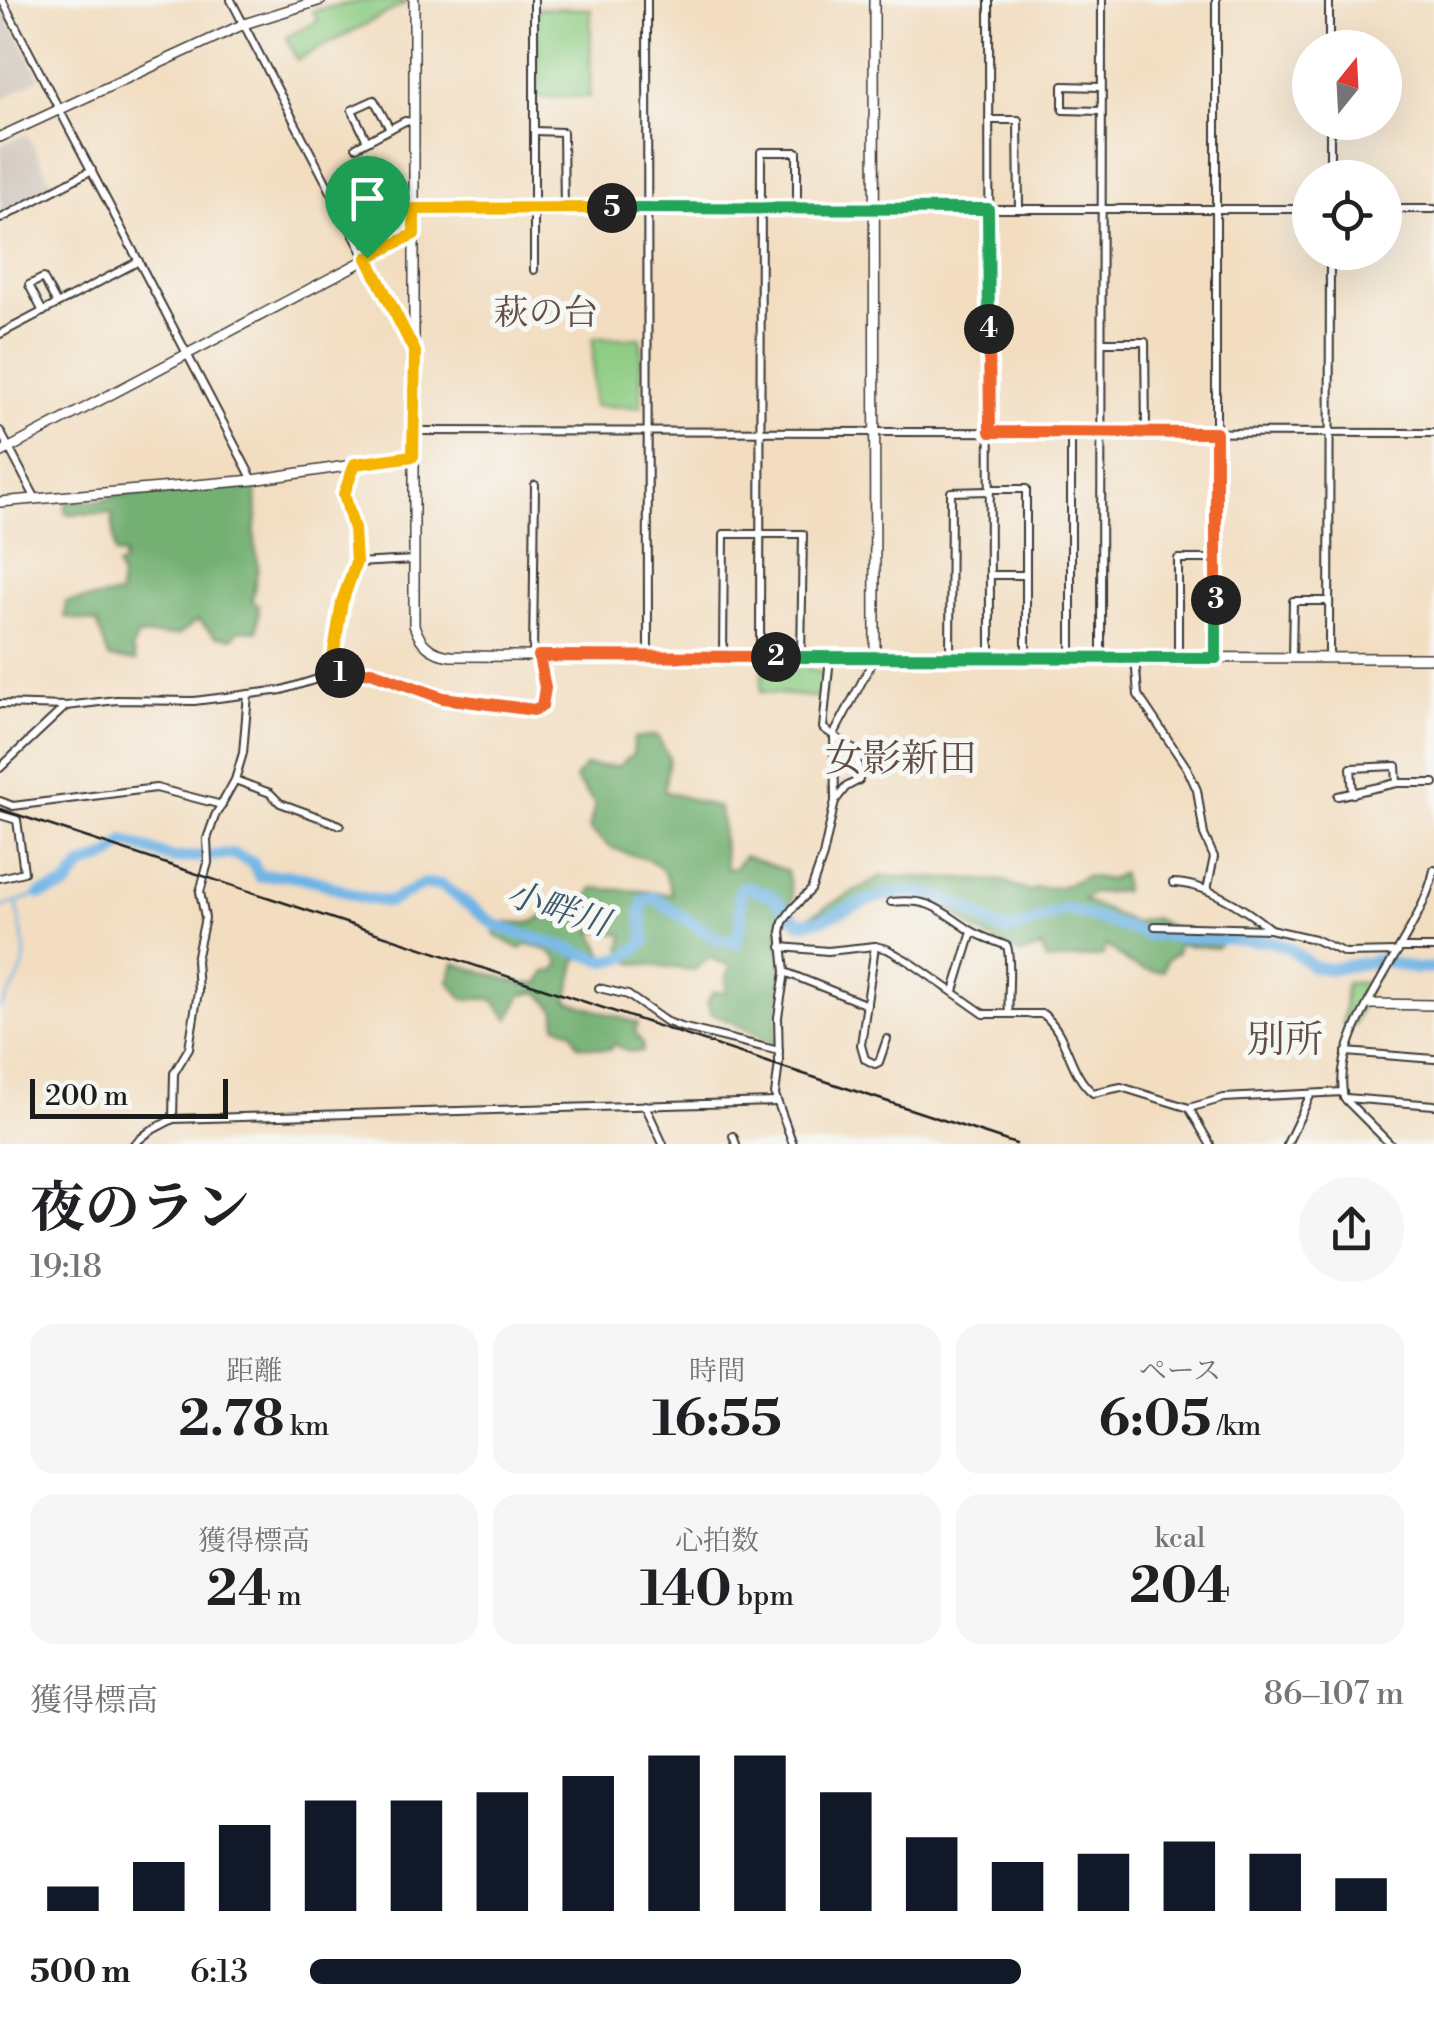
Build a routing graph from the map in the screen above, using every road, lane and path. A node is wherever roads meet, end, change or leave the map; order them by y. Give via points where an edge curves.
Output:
1 (2, 0) edge
2 (231, 0) edge
3 (320, 0) edge
4 (414, 0) edge
5 (534, 0) edge
6 (648, 0) edge
7 (874, 0) edge
8 (988, 0) edge
9 (1102, 0) edge
10 (1216, 0) edge
11 (1330, 0) edge
12 (244, 24) junction
13 (1329, 30) edge
14 (1101, 87) junction
15 (60, 110) junction
16 (1101, 110) junction
17 (989, 120) junction
18 (414, 122) junction
19 (390, 129) junction
20 (535, 131) junction
21 (0, 137) edge
22 (367, 141) junction
23 (356, 147) dead end
24 (92, 170) junction
25 (534, 208) junction
26 (564, 208) junction
27 (646, 208) junction
28 (1434, 208) edge
29 (414, 209) junction
30 (988, 209) junction
31 (1018, 209) junction
32 (1102, 209) junction
33 (1215, 209) junction
34 (1292, 209) edge
35 (1402, 209) edge
36 (761, 210) junction
37 (797, 210) junction
38 (874, 210) junction
39 (0, 219) edge
40 (414, 234) junction
41 (367, 258) junction
42 (139, 260) junction
43 (534, 270) dead end
44 (1330, 270) edge
45 (57, 304) junction
46 (43, 312) junction
47 (0, 334) edge
48 (1102, 342) junction
49 (415, 352) junction
50 (188, 353) junction
51 (0, 431) edge
52 (414, 431) junction
53 (647, 432) junction
54 (760, 432) junction
55 (875, 432) junction
56 (990, 432) junction
57 (1071, 433) junction
58 (1102, 433) junction
59 (1146, 433) junction
60 (1216, 433) junction
61 (1330, 434) junction
62 (1434, 434) edge
63 (4, 450) edge
64 (413, 456) junction
65 (355, 464) junction
66 (254, 480) junction
67 (535, 485) dead end
68 (990, 490) junction
69 (36, 499) junction
70 (0, 502) edge
71 (760, 534) junction
72 (1216, 559) junction
73 (414, 560) junction
74 (356, 562) junction
75 (990, 575) junction
76 (1025, 575) junction
77 (1329, 601) junction
78 (536, 656) junction
79 (648, 656) junction
80 (723, 656) junction
81 (760, 656) junction
82 (801, 657) junction
83 (830, 657) junction
84 (875, 657) junction
85 (950, 657) junction
86 (990, 657) junction
87 (1026, 657) junction
88 (1071, 657) junction
89 (1101, 657) junction
90 (1135, 657) junction
91 (1178, 658) junction
92 (1216, 658) junction
93 (1292, 658) junction
94 (1329, 658) junction
95 (1434, 658) edge
96 (330, 676) junction
97 (248, 694) junction
98 (0, 704) edge
99 (66, 706) junction
100 (834, 734) junction
101 (0, 768) edge
102 (235, 780) junction
103 (1434, 783) edge
104 (1397, 784) junction
105 (1354, 794) junction
106 (1338, 796) dead end
107 (0, 801) edge
108 (835, 801) junction
109 (222, 805) junction
110 (0, 816) edge
111 (340, 825) dead end
112 (1434, 870) edge
113 (0, 878) edge
114 (1173, 883) dead end
115 (1207, 890) junction
116 (891, 902) dead end
117 (1430, 903) edge
118 (1155, 926) dead end
119 (1270, 929) junction
120 (972, 932) junction
121 (875, 946) junction
122 (781, 947) junction
123 (1434, 948) edge
124 (1398, 951) junction
125 (785, 972) junction
126 (599, 988) dead end
127 (954, 991) junction
128 (868, 1004) junction
129 (1369, 1004) junction
130 (1434, 1005) edge
131 (1009, 1014) junction
132 (887, 1039) dead end
133 (779, 1050) junction
134 (1346, 1052) junction
135 (1434, 1060) edge
136 (1310, 1095) junction
137 (1344, 1095) junction
138 (776, 1102) junction
139 (645, 1105) junction
140 (1434, 1105) edge
141 (1189, 1108) junction
142 (173, 1119) junction
143 (134, 1144) edge
144 (662, 1144) edge
145 (793, 1144) edge
146 (1210, 1144) edge
147 (1287, 1144) edge
148 (1390, 1144) edge

1 - 15 street
2 - 12 street
3 - 12 street
4 - 18 street
5 - 20 street
6 - 27 street
7 - 38 street
8 - 17 street
9 - 14 street
10 - 33 street
11 - 13 street
12 - 15 street
12 - 41 street
14 - 16 street
14 - 16 street via 1063,86 1062,110
15 - 21 street
15 - 24 street
16 - 32 street
17 - 30 street
17 - 31 street via 1018,120
18 - 19 street
18 - 29 street
19 - 22 street
19 - 22 street via 374,100 352,110
20 - 25 street
20 - 26 street via 563,132
22 - 23 street
24 - 39 street
24 - 42 street
25 - 26 street
25 - 29 street
25 - 43 street
26 - 27 street
27 - 36 street
27 - 53 street
28 - 35 street
29 - 40 street
30 - 31 street
30 - 38 street
30 - 56 street
31 - 32 street
32 - 33 street
32 - 48 street
33 - 34 street
33 - 60 street
36 - 37 street
36 - 37 street via 761,152 798,152
36 - 54 street
37 - 38 street
38 - 55 street
40 - 41 street
40 - 49 street
41 - 49 street
41 - 50 street
42 - 45 street
42 - 50 street
44 - 61 street
45 - 46 street
45 - 46 street via 44,278 29,285
46 - 47 street
48 - 58 street
48 - 59 street via 1145,342
49 - 52 street
50 - 63 street
50 - 66 street
51 - 63 street
52 - 53 street
52 - 64 street
53 - 54 street
53 - 79 street
54 - 55 street
54 - 71 street
55 - 56 street
55 - 84 street
56 - 57 street
56 - 68 street
57 - 58 street
57 - 88 street
58 - 59 street
58 - 89 street
59 - 60 street
60 - 61 street
60 - 72 street
61 - 62 street
61 - 77 street
63 - 69 street
64 - 65 street
64 - 73 street
65 - 66 street
65 - 74 street via 344,494
66 - 69 street
67 - 78 street
68 - 75 street
68 - 76 street via 1026,489
68 - 85 street via 951,492
69 - 70 street
71 - 80 street via 724,534
71 - 81 street
71 - 82 street via 802,534
72 - 91 street via 1178,560
72 - 92 street
73 - 74 street
73 - 78 street via 414,625 429,649 451,656
74 - 96 street
75 - 76 street
75 - 86 street
76 - 87 street
77 - 93 street via 1292,601
77 - 94 street
78 - 79 street
78 - 96 street via 545,693 534,710 443,698 371,672
79 - 80 street
80 - 81 street
81 - 82 street
82 - 83 street
83 - 84 street
83 - 100 street via 824,728
84 - 85 street
84 - 100 street
85 - 86 street
86 - 87 street
87 - 88 street
88 - 89 street
89 - 90 street
90 - 91 street
90 - 115 street via 1138,696 1197,790 1214,858
91 - 92 street
92 - 93 street
93 - 94 street
94 - 95 street
96 - 97 street
97 - 99 street
97 - 102 street
98 - 99 street
99 - 101 street
100 - 108 street
100 - 108 street via 856,752 859,780
102 - 109 street
102 - 111 street
103 - 104 street
104 - 105 street
104 - 105 street via 1396,766 1351,768
105 - 106 street
107 - 109 street via 13,806 156,788
108 - 122 street via 812,890 787,917
109 - 142 street via 211,825 200,892 205,918 196,960 198,992 189,1048 174,1073
110 - 113 street via 17,820 24,872
112 - 117 street
114 - 115 street
115 - 119 street
116 - 120 street via 913,900 945,910
117 - 124 street
118 - 119 street
119 - 124 street via 1345,954
120 - 127 street
120 - 131 street via 1007,946
121 - 122 street
121 - 127 street
121 - 128 street
122 - 125 street
123 - 124 street
124 - 129 street
125 - 128 street
125 - 133 street
126 - 133 street via 628,995 681,1027
127 - 131 street via 984,1014
128 - 132 street via 865,1059 879,1062
129 - 130 street
129 - 134 street
131 - 141 street via 1035,1012 1049,1019 1093,1093 1120,1087
133 - 138 street
134 - 135 street
134 - 137 street
136 - 137 street
136 - 141 street via 1224,1098
136 - 147 street
137 - 140 street
137 - 148 street
138 - 139 street
138 - 145 street
139 - 142 street
139 - 144 street
141 - 146 street
142 - 143 street

